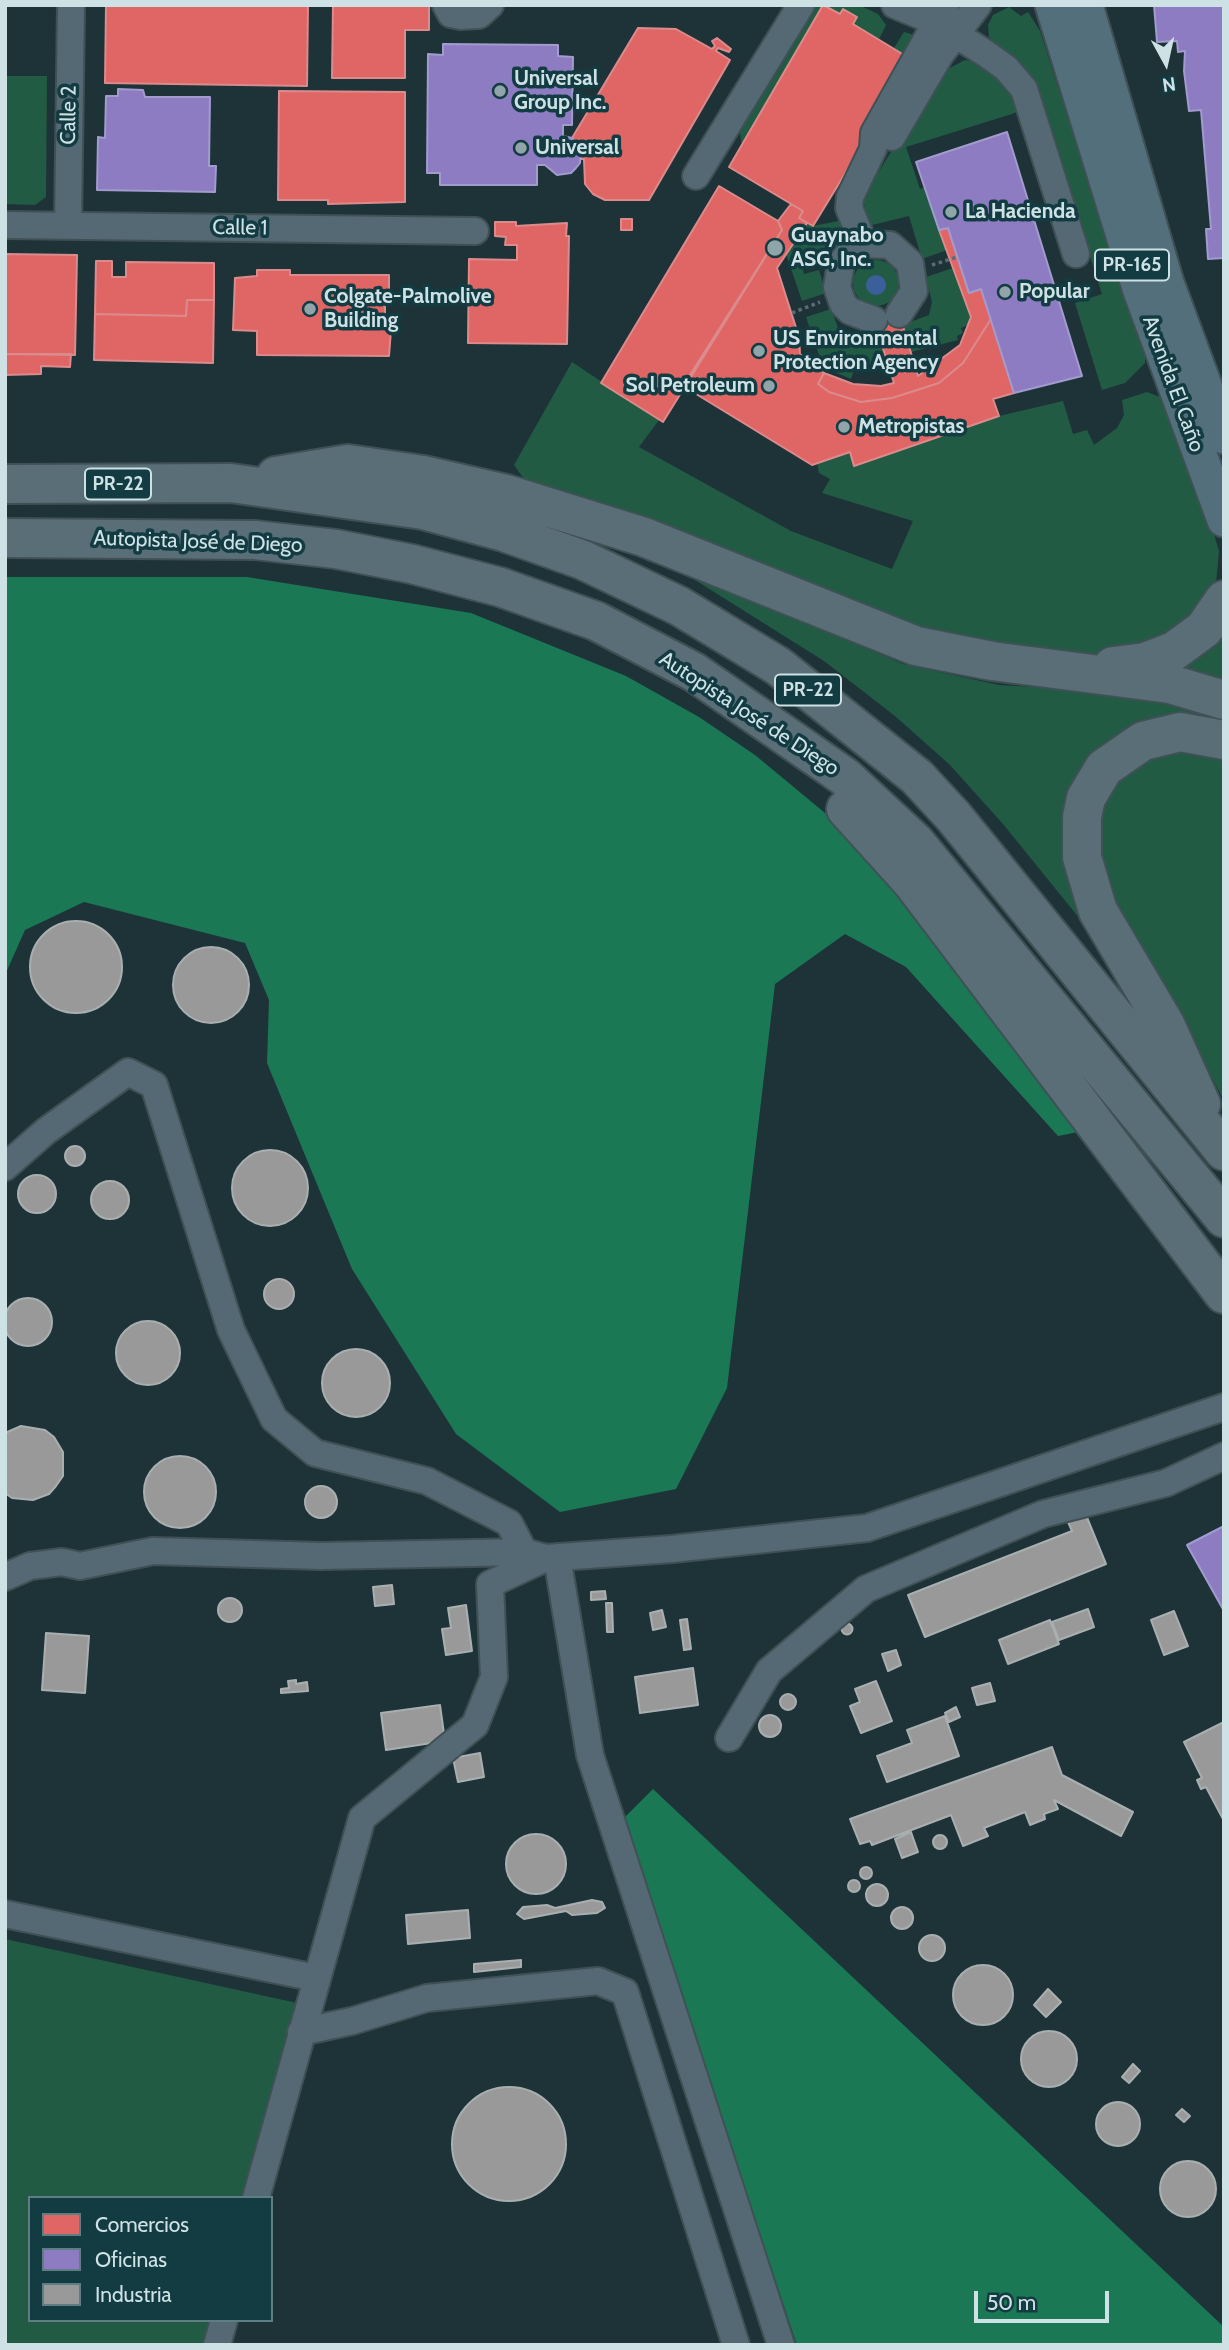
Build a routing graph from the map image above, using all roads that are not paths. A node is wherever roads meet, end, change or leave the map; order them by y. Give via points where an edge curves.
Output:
1 (71, 5) edge
2 (446, 5) edge
3 (490, 5) edge
4 (801, 5) edge
5 (895, 5) edge
6 (978, 5) edge
7 (1086, 5) edge
8 (1050, 11) edge
9 (946, 21) edge
10 (696, 176) dead end
11 (5, 225) edge
12 (68, 226) junction
13 (475, 231) dead end
14 (864, 244) junction
15 (1076, 254) dead end
16 (1224, 437) edge
17 (231, 483) junction
18 (5, 484) edge
19 (1224, 520) edge
20 (5, 538) edge
21 (1224, 600) edge
22 (1069, 670) junction
23 (1224, 700) edge
24 (789, 740) junction
25 (1224, 740) edge
26 (1222, 1149) edge
27 (5, 1167) edge
28 (1224, 1218) edge
29 (1224, 1294) edge
30 (1224, 1406) edge
31 (1224, 1457) edge
32 (542, 1556) junction
33 (5, 1577) edge
34 (729, 1738) dead end
35 (5, 1914) edge
36 (316, 1978) junction
37 (300, 2032) junction
38 (257, 2196) edge
39 (223, 2322) edge
40 (217, 2345) edge
41 (736, 2345) edge
42 (780, 2345) edge

1 - 12 street, Calle 2
2 - 3 street via 451,14 461,16 479,15
4 - 10 street
5 - 9 street
6 - 9 street
7 - 16 main road, Avenida El Caño / PR-165 via 1167,283
8 - 19 main road, Avenida El Caño / PR-165 via 1139,288
9 - 14 street via 940,55 889,141 873,149 859,174 849,208
9 - 15 street via 1006,68 1024,89
11 - 12 street, Calle 1
12 - 13 street, Calle 1
14 - 14 street via 898,249 914,271 914,291 886,317 850,311 839,295 836,279 841,263
17 - 18 highway, PR-22
17 - 22 highway via 348,464 423,475 506,494 645,537 916,646
17 - 26 highway, PR-22 via 423,510 504,532 583,560 679,606 778,666 917,777 954,817
20 - 24 highway, Autopista José de Diego / PR-22 via 255,540 412,564 500,587 596,621 694,672
21 - 22 highway via 1204,629 1174,651 1145,662
22 - 23 highway via 1170,684
24 - 28 highway, Autopista José de Diego / PR-22 via 845,777 916,843
24 - 29 highway via 912,882
25 - 26 highway via 1180,732 1143,741 1121,755 1104,768 1086,798 1081,839 1085,873 1098,911 1166,1026
27 - 32 street via 128,1072 154,1085 231,1330 274,1419 315,1453 427,1481 509,1523
30 - 32 street via 867,1528 672,1549
31 - 34 street via 1166,1483 1043,1514 866,1589 769,1671
32 - 33 street via 153,1550 80,1566 62,1562 30,1566
32 - 36 street via 490,1584 494,1677 475,1725 362,1818
32 - 42 street via 590,1755
35 - 36 street
36 - 37 street
37 - 38 street
37 - 41 street via 427,1998 598,1981 625,1992
39 - 40 street

